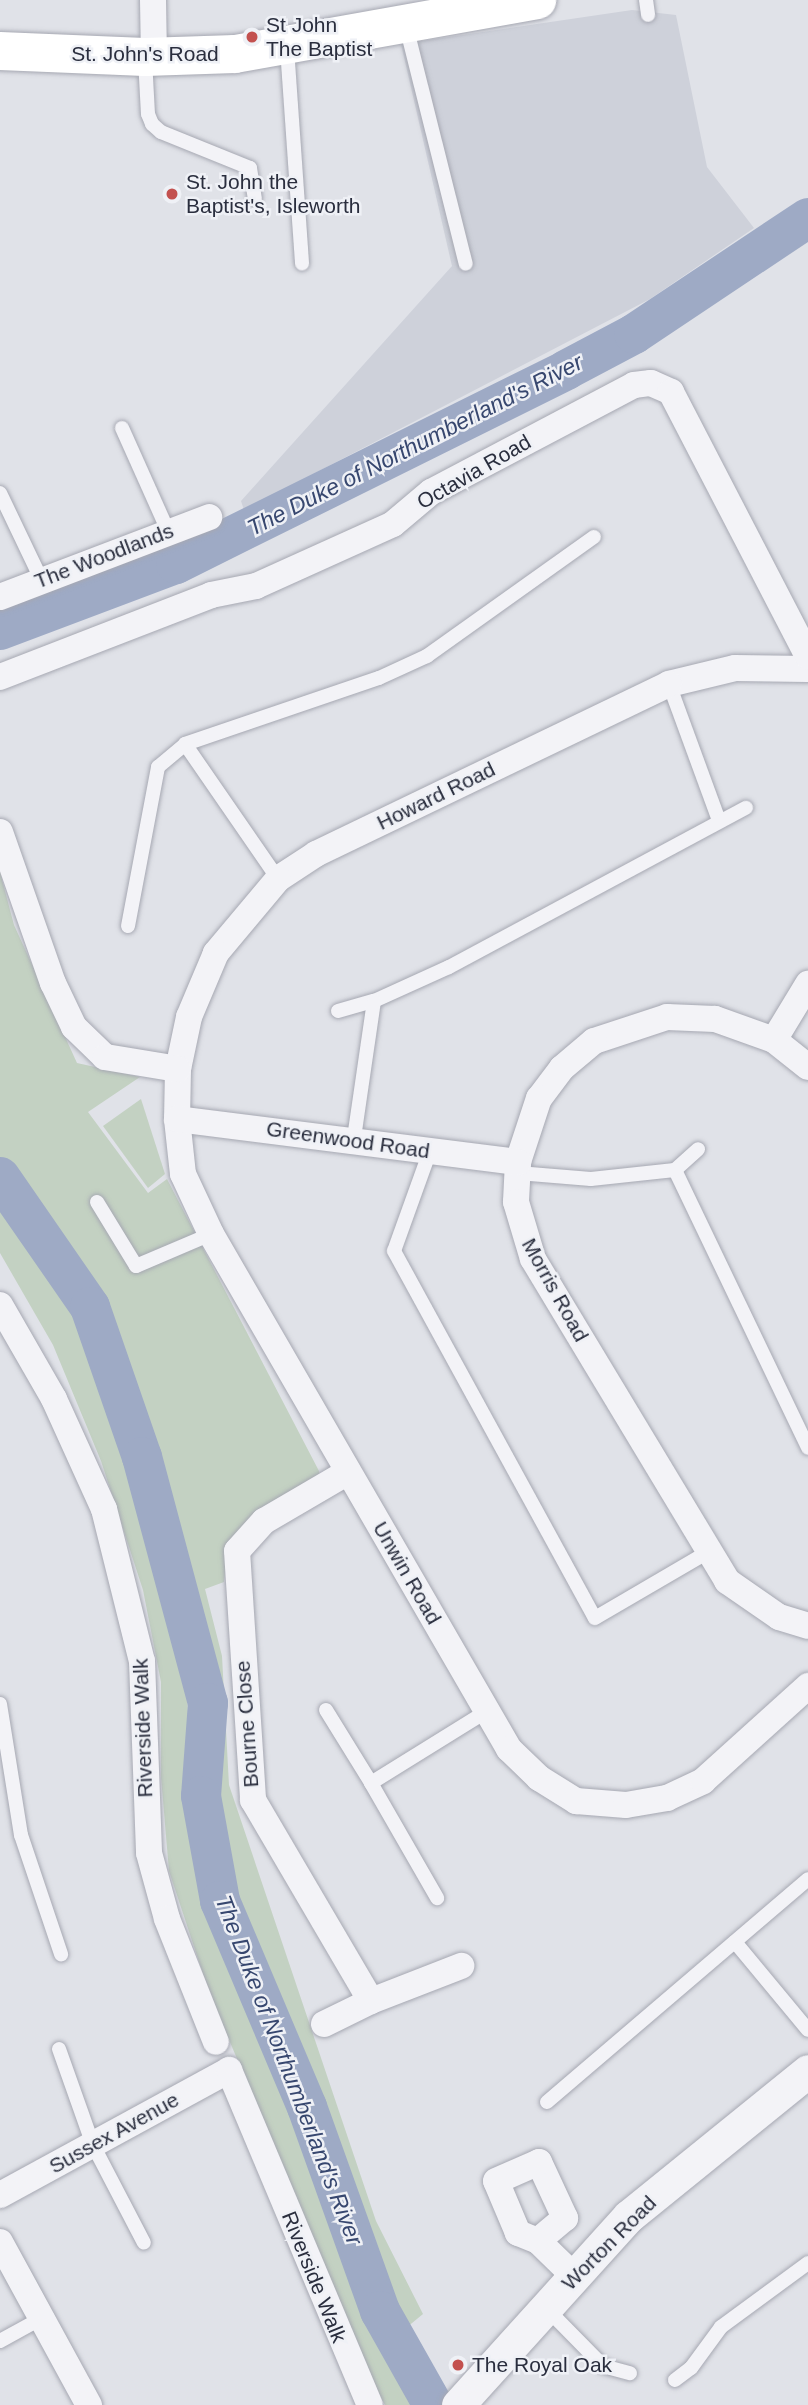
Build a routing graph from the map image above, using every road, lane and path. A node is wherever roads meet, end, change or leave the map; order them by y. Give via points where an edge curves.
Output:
1 (153, 0) edge
2 (537, 0) edge
3 (646, 0) edge
4 (449, 9) edge
5 (648, 15) dead end
6 (405, 26) junction
7 (286, 46) junction
8 (0, 51) edge
9 (150, 57) junction
10 (256, 199) dead end
11 (302, 263) dead end
12 (466, 264) dead end
13 (122, 428) dead end
14 (0, 493) edge
15 (209, 517) dead end
16 (168, 531) junction
17 (594, 537) dead end
18 (41, 579) junction
19 (0, 597) edge
20 (808, 656) edge
21 (808, 669) edge
22 (0, 677) edge
23 (669, 684) junction
24 (185, 744) junction
25 (746, 808) dead end
26 (719, 821) junction
27 (0, 832) edge
28 (278, 878) junction
29 (128, 926) dead end
30 (808, 984) edge
31 (374, 1001) junction
32 (338, 1011) dead end
33 (774, 1040) junction
34 (808, 1067) edge
35 (178, 1069) junction
36 (177, 1118) junction
37 (354, 1138) junction
38 (698, 1149) dead end
39 (430, 1151) junction
40 (518, 1167) junction
41 (675, 1170) junction
42 (97, 1202) dead end
43 (211, 1234) junction
44 (3, 1319) edge
45 (808, 1448) edge
46 (348, 1472) junction
47 (708, 1552) junction
48 (808, 1626) edge
49 (808, 1686) edge
50 (0, 1704) edge
51 (326, 1710) dead end
52 (487, 1711) junction
53 (371, 1783) junction
54 (808, 1879) edge
55 (437, 1898) dead end
56 (735, 1942) junction
57 (61, 1954) dead end
58 (460, 1966) dead end
59 (371, 2001) junction
60 (324, 2024) dead end
61 (808, 2029) edge
62 (216, 2042) dead end
63 (59, 2049) dead end
64 (229, 2070) joint
65 (808, 2071) edge
66 (547, 2102) dead end
67 (93, 2145) junction
68 (0, 2195) edge
69 (538, 2241) dead end
70 (0, 2242) edge
71 (144, 2243) dead end
72 (808, 2263) edge
73 (574, 2276) junction
74 (545, 2307) junction
75 (42, 2318) junction
76 (0, 2341) edge
77 (630, 2373) dead end
78 (675, 2380) dead end
79 (462, 2404) edge
80 (89, 2405) edge
81 (370, 2405) edge

1 - 9 street
2 - 4 main road, St. John's Road
3 - 5 lane
4 - 6 main road, St. John's Road
6 - 7 main road, St. John's Road
6 - 12 lane
7 - 9 main road, St. John's Road via 235,54
7 - 11 lane
8 - 9 main road, St. John's Road
9 - 10 lane via 148,114 152,124 161,132 250,168
13 - 16 lane
14 - 18 lane
15 - 16 street, The Woodlands
16 - 18 street, The Woodlands
17 - 24 lane via 427,656 379,678
18 - 19 street, The Woodlands
20 - 22 street, Octavia Road via 671,393 651,383 634,384 431,492 393,524 256,586 211,596
21 - 23 street, Howard Road via 735,668
23 - 26 lane
23 - 28 street, Howard Road via 316,854
24 - 28 lane
24 - 29 lane via 158,767
25 - 26 lane
26 - 31 lane via 449,967
27 - 35 street via 53,982 74,1027 105,1057
28 - 35 street, Howard Road via 216,953 189,1017
30 - 33 street
31 - 32 lane
31 - 37 lane
33 - 34 street, Morris Road
33 - 40 street, Morris Road via 715,1019 667,1017 594,1041 562,1068 539,1098
35 - 36 street, Unwin Road
36 - 37 street, Greenwood Road
36 - 43 street, Unwin Road via 183,1174
37 - 39 street, Greenwood Road
38 - 41 lane
39 - 40 street, Greenwood Road
39 - 47 lane via 394,1251 595,1618
40 - 41 lane via 590,1179
40 - 47 street, Morris Road via 516,1202 533,1259
41 - 45 lane
42 - 43 lane via 136,1266
43 - 46 street, Unwin Road
44 - 62 street, Riverside Walk via 54,1399 104,1509 142,1661 149,1853 167,1919
46 - 52 street, Unwin Road
46 - 59 street, Bourne Close via 264,1521 237,1551 253,1800
47 - 48 street, Morris Road via 727,1581 752,1602
49 - 52 street, Unwin Road via 703,1781 667,1798 626,1805 576,1801 538,1778 509,1749
50 - 57 lane via 21,1836
51 - 53 lane
52 - 53 lane
53 - 55 lane
54 - 56 lane
56 - 61 lane
56 - 66 lane
58 - 59 street
59 - 60 street
63 - 67 lane
64 - 67 street, Sussex Avenue
64 - 81 street, Riverside Walk
65 - 73 street, Worton Road via 629,2216
67 - 68 street, Sussex Avenue
67 - 71 lane
69 - 73 street
70 - 75 street
72 - 78 lane via 721,2328 691,2368
73 - 74 street, Worton Road
74 - 77 lane via 603,2366
74 - 79 street, Worton Road
75 - 76 lane
75 - 80 street

